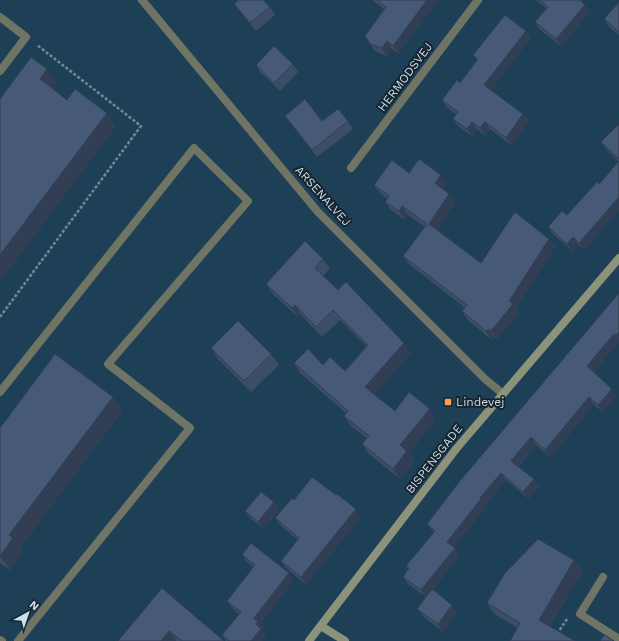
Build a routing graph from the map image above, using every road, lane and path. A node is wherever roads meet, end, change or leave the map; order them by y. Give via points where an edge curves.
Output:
1 (142, 0) edge
2 (478, 0) edge
3 (0, 17) edge
4 (26, 36) junction
5 (0, 71) edge
6 (351, 168) dead end
7 (619, 258) edge
8 (0, 317) edge
9 (0, 392) edge
10 (502, 393) junction
11 (603, 577) dead end
12 (580, 614) junction
13 (321, 626) junction
14 (555, 636) edge
15 (619, 639) edge
16 (18, 641) edge
17 (309, 641) edge
18 (345, 641) edge

1 - 10 street, ARSENALVEJ via 318,212
2 - 6 street, HERMODSVEJ
3 - 4 street
4 - 5 street
4 - 8 path via 141,126
7 - 10 street, BISPENSGADE
9 - 16 street via 194,148 248,201 108,364 190,428
10 - 13 street, BISPENSGADE
11 - 12 street
12 - 14 path via 565,620
12 - 15 street
13 - 17 street, BISPENSGADE
13 - 18 street

